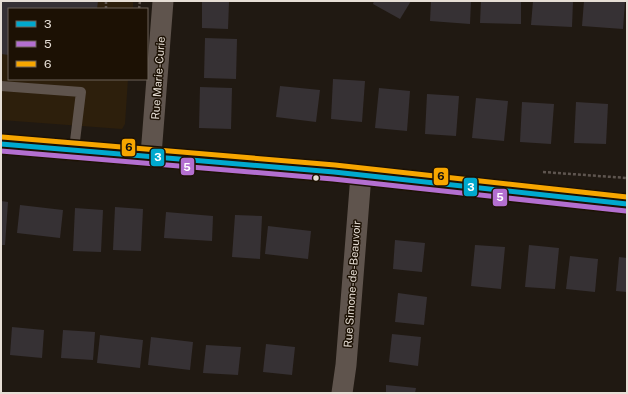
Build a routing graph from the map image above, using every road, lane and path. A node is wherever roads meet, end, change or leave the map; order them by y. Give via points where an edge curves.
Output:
1 (163, 1) edge
2 (1, 86) edge
3 (1, 144) edge
4 (74, 149) junction
5 (151, 155) junction
6 (361, 175) junction
7 (627, 204) edge
8 (342, 393) edge

1 - 5 street, Rue Marie-Curie
2 - 4 lane via 80,92
3 - 4 street
4 - 5 street
5 - 6 street
6 - 7 street
6 - 8 street, Rue Simone-de-Beauvoir

